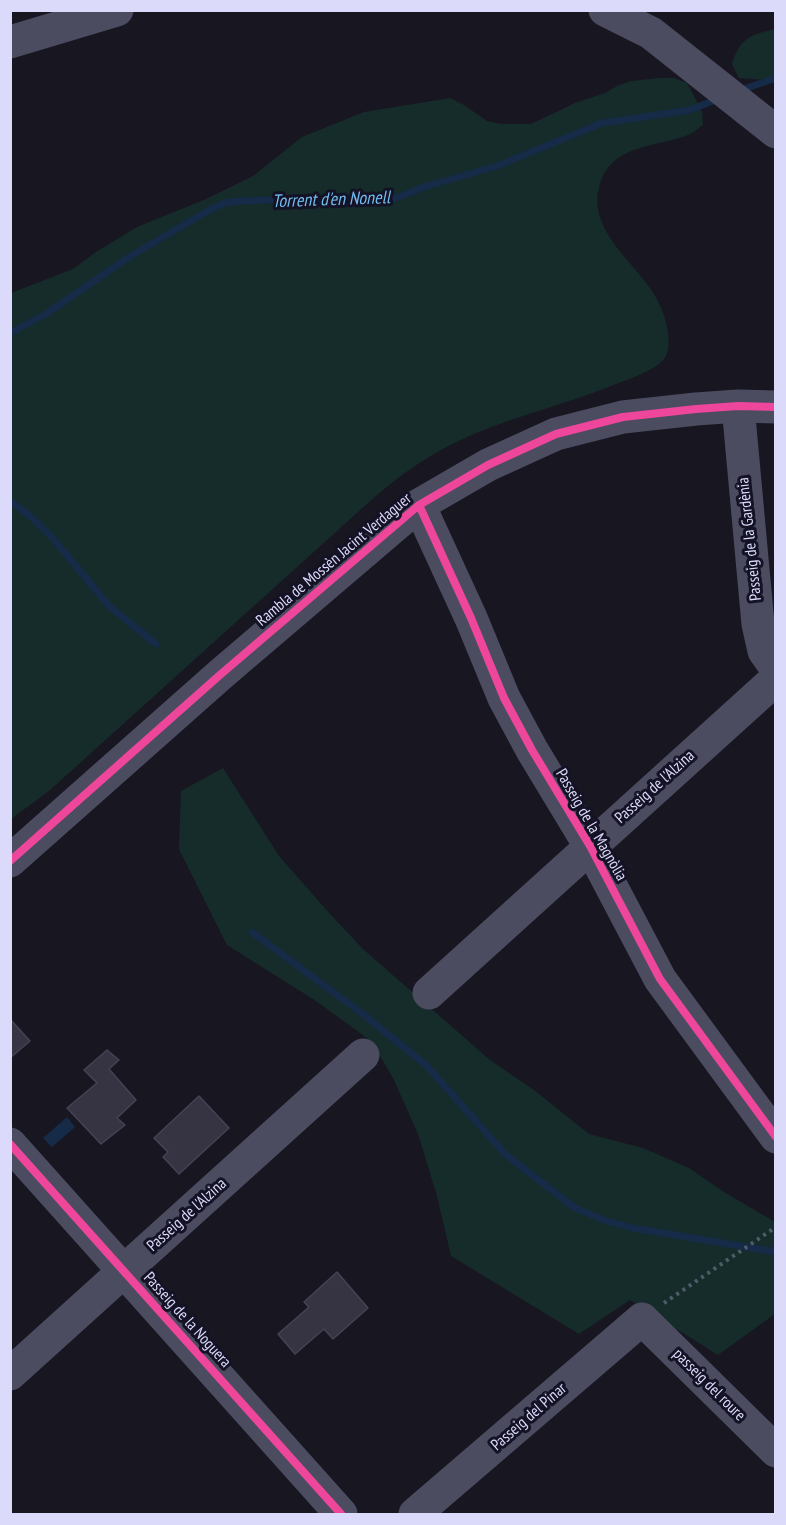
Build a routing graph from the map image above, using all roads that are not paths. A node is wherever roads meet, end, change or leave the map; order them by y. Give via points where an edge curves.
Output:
1 (117, 10) edge
2 (605, 10) edge
3 (10, 42) edge
4 (776, 132) edge
5 (738, 406) junction
6 (776, 407) edge
7 (419, 505) junction
8 (776, 668) edge
9 (776, 679) edge
10 (590, 846) junction
11 (10, 861) edge
12 (429, 993) dead end
13 (363, 1055) dead end
14 (776, 1137) edge
15 (10, 1144) edge
16 (126, 1271) junction
17 (642, 1319) joint
18 (10, 1374) edge
19 (776, 1451) edge
20 (341, 1515) edge
21 (416, 1515) edge

1 - 3 street
2 - 4 street via 651,33
5 - 6 street, Rambla de Mossèn Jacint Verdaguer
5 - 7 street, Rambla de Mossèn Jacint Verdaguer via 623,417 556,434 488,465
5 - 8 street, Passeig de la Gardènia via 758,624 764,651
7 - 10 street, Passeig de la Magnòlia via 504,698
7 - 11 street, Rambla de Mossèn Jacint Verdaguer
9 - 10 street, Passeig de l'Alzina
10 - 12 street, Passeig de l'Alzina
10 - 14 street, Passeig de la Magnòlia via 660,979
13 - 16 street, Passeig de l'Alzina
15 - 16 street, Passeig de la Noguera
16 - 18 street, Passeig de l'Alzina
16 - 20 street, Passeig de la Noguera
17 - 19 street, passeig del roure
17 - 21 street, Passeig del Pinar

